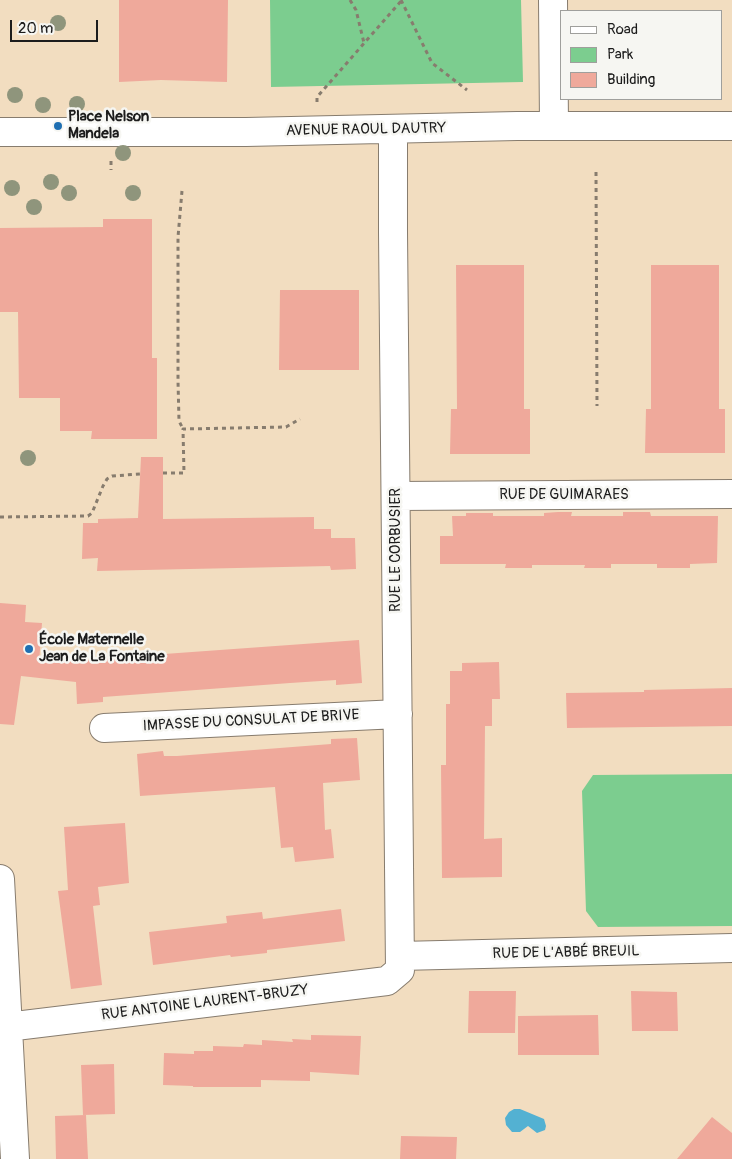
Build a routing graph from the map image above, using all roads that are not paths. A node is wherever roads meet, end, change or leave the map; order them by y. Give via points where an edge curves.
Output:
1 (553, 0) edge
2 (554, 126) junction
3 (732, 126) edge
4 (394, 130) junction
5 (0, 132) edge
6 (732, 494) edge
7 (396, 496) junction
8 (398, 714) junction
9 (104, 728) dead end
10 (0, 879) edge
11 (732, 948) edge
12 (400, 963) junction
13 (7, 1027) junction
14 (15, 1159) edge

1 - 2 street
2 - 3 street, AVENUE RAOUL DAUTRY
2 - 4 street, AVENUE RAOUL DAUTRY
4 - 5 street, AVENUE RAOUL DAUTRY
4 - 7 street, RUE LE CORBUSIER via 392,232
6 - 7 street, RUE DE GUIMARAES
7 - 8 street, RUE LE CORBUSIER
8 - 9 street, IMPASSE DU CONSULAT DE BRIVE
8 - 12 street, RUE LE CORBUSIER
10 - 13 street
11 - 12 street, RUE DE L'ABBÉ BREUIL
12 - 13 street, RUE ANTOINE LAURENT-BRUZY via 387,981
13 - 14 street

